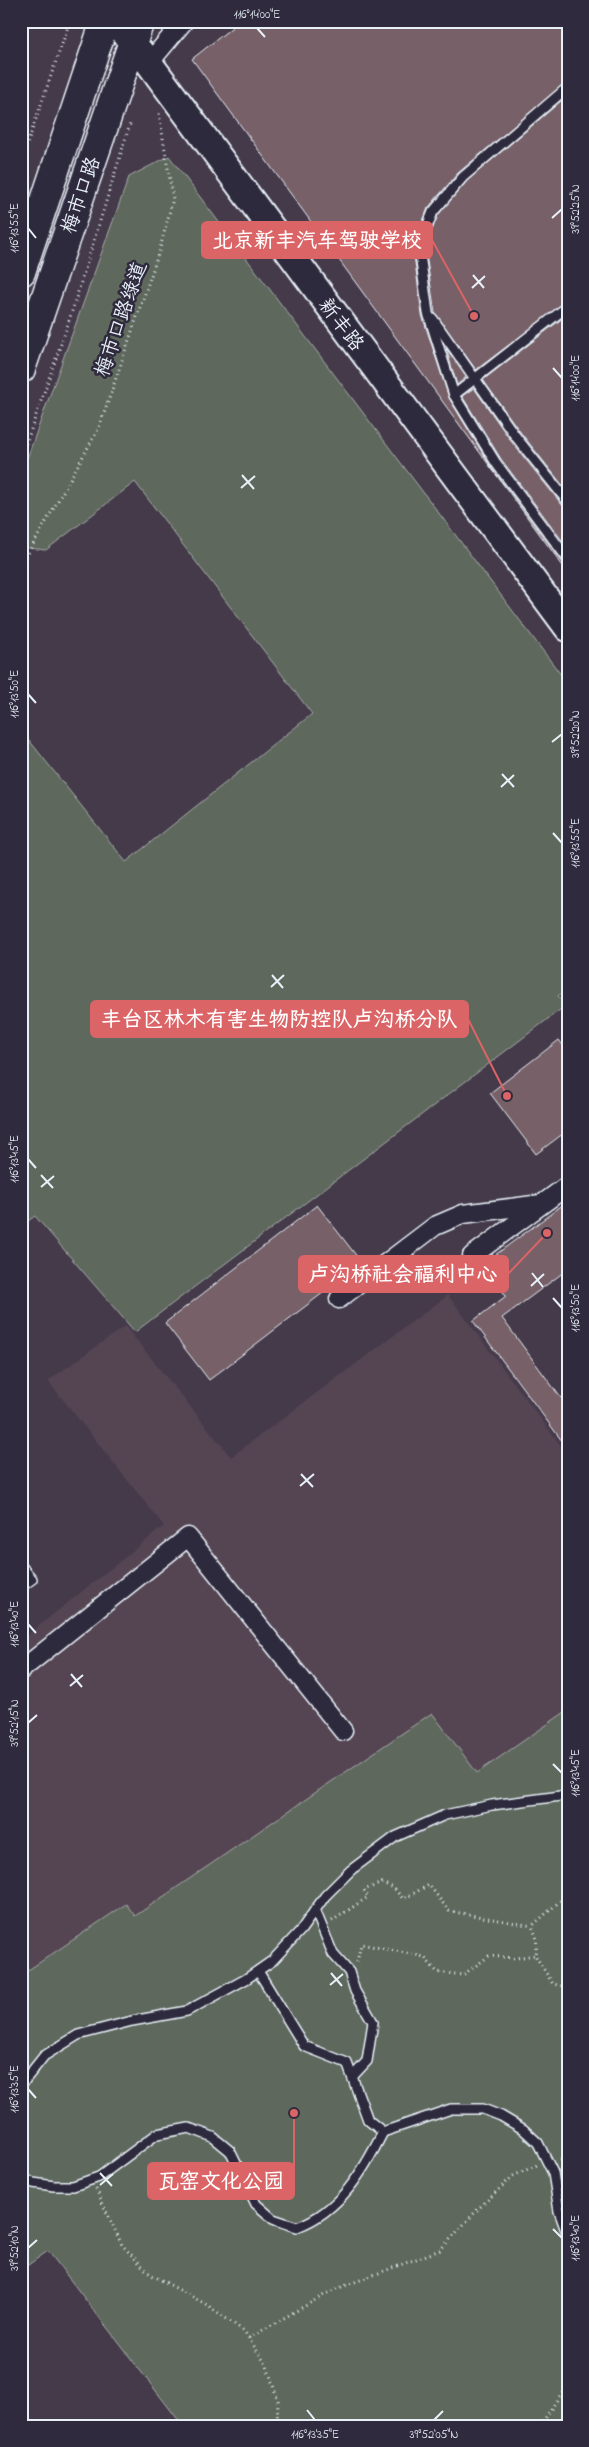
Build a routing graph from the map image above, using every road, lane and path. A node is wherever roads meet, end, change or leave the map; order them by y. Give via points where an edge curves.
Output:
1 (70, 21) edge
2 (105, 21) edge
3 (115, 21) edge
4 (184, 21) edge
5 (136, 32) edge
6 (149, 63) junction
7 (568, 87) edge
8 (158, 112) dead end
9 (132, 119) dead end
10 (21, 162) edge
11 (48, 195) junction
12 (21, 240) edge
13 (21, 272) edge
14 (568, 306) edge
15 (428, 313) junction
16 (21, 369) edge
17 (476, 378) junction
18 (454, 395) junction
19 (21, 458) edge
20 (568, 502) edge
21 (568, 558) edge
22 (21, 566) edge
23 (568, 628) edge
24 (568, 1184) edge
25 (541, 1204) junction
26 (472, 1256) dead end
27 (339, 1298) dead end
28 (21, 1566) edge
29 (21, 1587) edge
30 (21, 1670) edge
31 (343, 1731) dead end
32 (568, 1795) edge
33 (568, 1894) edge
34 (317, 1907) junction
35 (532, 1926) junction
36 (535, 1955) junction
37 (258, 1971) junction
38 (349, 1972) junction
39 (568, 1987) edge
40 (353, 2076) junction
41 (21, 2085) edge
42 (383, 2132) junction
43 (546, 2160) junction
44 (568, 2160) edge
45 (21, 2177) edge
46 (91, 2180) junction
47 (568, 2236) edge
48 (249, 2338) junction
49 (568, 2383) edge
50 (277, 2426) edge
51 (540, 2426) edge

1 - 10 path
2 - 11 main road, 梅市口路
3 - 5 street, 新丰路
4 - 6 street
5 - 6 street, 新丰路
5 - 16 main road, 梅市口路
6 - 23 street, 新丰路
7 - 15 lane via 463,177 433,212 420,247
8 - 22 path, 梅市口路绿道 via 173,198 159,252 100,428
9 - 19 path via 68,324
11 - 12 street
11 - 13 main road, 梅市口路
14 - 17 lane
15 - 17 lane
15 - 18 lane
17 - 18 lane
17 - 20 lane via 516,437
18 - 21 lane via 496,463
24 - 25 street
25 - 26 street
25 - 27 street via 463,1214 434,1226
28 - 29 lane via 32,1579
30 - 31 street via 188,1537
32 - 34 lane via 445,1815 395,1837 350,1870
33 - 35 path
34 - 35 path via 330,1922 368,1897 364,1890 382,1883 394,1888 403,1899 429,1885 449,1911
34 - 37 lane via 301,1930
34 - 38 lane via 333,1954
35 - 36 path via 537,1940
36 - 38 path via 516,1958 489,1956 463,1975 437,1972 424,1958 416,1955 361,1944 356,1963
36 - 39 path via 553,1984
37 - 40 lane via 304,2046 347,2063
37 - 41 lane via 187,2011 78,2035 44,2056
38 - 40 lane via 355,1991 373,2022 367,2061
40 - 42 lane via 368,2120
42 - 43 lane via 451,2109 483,2109 523,2129 538,2143
42 - 46 lane via 369,2160 333,2208 315,2221 297,2228 273,2219 256,2204 230,2151 212,2137 189,2128 157,2134 126,2160
43 - 44 path
43 - 47 lane via 553,2173 559,2211
43 - 48 path via 513,2176 440,2250 331,2290
45 - 46 lane via 33,2183 54,2186 73,2186
46 - 48 path via 122,2245 150,2274 207,2305
48 - 50 path via 267,2366 278,2402
49 - 51 path

